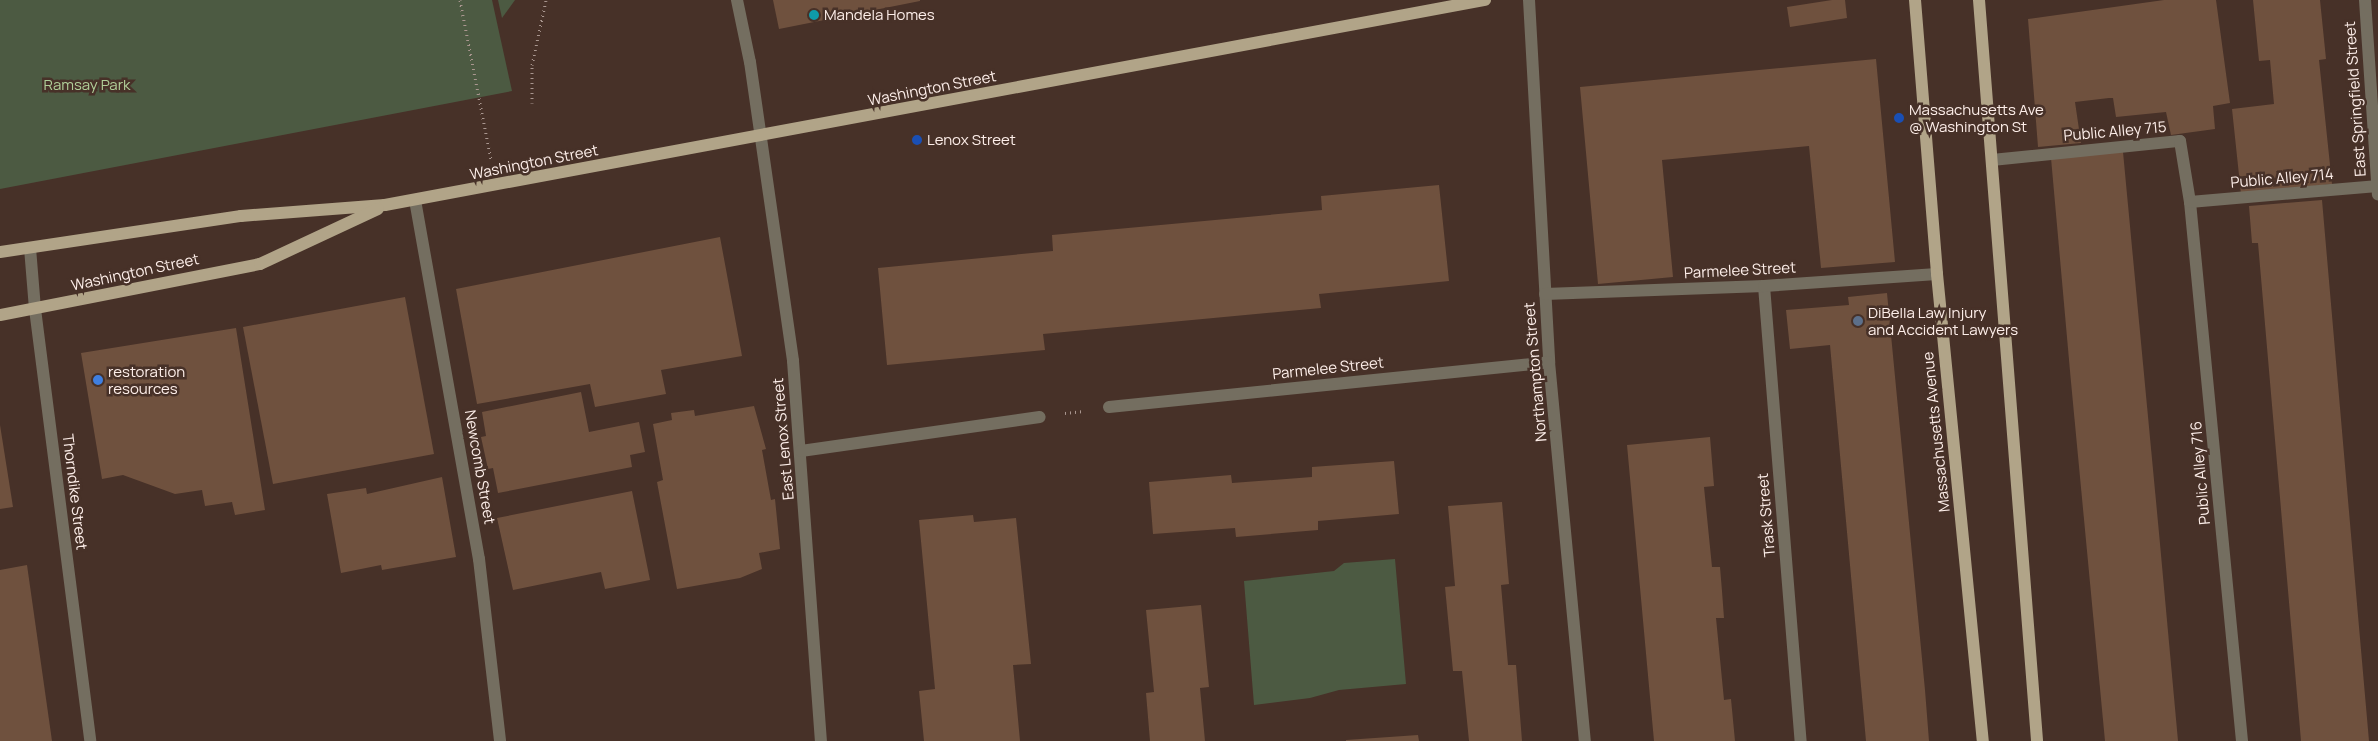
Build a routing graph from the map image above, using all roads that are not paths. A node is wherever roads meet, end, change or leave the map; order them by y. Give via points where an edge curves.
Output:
1 (737, 0) edge
2 (1485, 0) edge
3 (1529, 0) edge
4 (1915, 0) edge
5 (1979, 0) edge
6 (2365, 0) edge
7 (760, 136) junction
8 (1992, 160) junction
9 (2378, 189) edge
10 (415, 200) junction
11 (2190, 202) junction
12 (384, 206) junction
13 (30, 248) junction
14 (0, 252) edge
15 (1937, 274) junction
16 (1764, 286) junction
17 (1545, 294) junction
18 (35, 309) junction
19 (0, 315) edge
20 (1549, 362) junction
21 (1109, 407) road end
22 (1040, 417) road end
23 (800, 451) junction
24 (90, 741) edge
25 (500, 741) edge
26 (821, 741) edge
27 (1585, 741) edge
28 (1801, 741) edge
29 (1983, 741) edge
30 (2037, 741) edge
31 (2242, 741) edge

1 - 7 street
2 - 7 main road, Washington Street
3 - 17 street, Northampton Street
4 - 15 main road, Massachusetts Avenue
5 - 8 main road
6 - 9 street, East Springfield Street
7 - 10 main road, Washington Street
7 - 23 street, East Lenox Street via 793,361
8 - 11 street, Public Alley 715 via 2180,141
8 - 30 main road
9 - 11 street, Public Alley 714
10 - 12 main road, Washington Street
10 - 25 street, Newcomb Street via 479,559
11 - 31 street, Public Alley 716
12 - 13 main road, Washington Street via 241,216
12 - 18 main road, Washington Street via 260,264
13 - 14 main road, Washington Street
13 - 18 street, Thorndike Street
15 - 16 street, Parmelee Street
15 - 29 main road, Massachusetts Avenue
16 - 17 street, Parmelee Street
16 - 28 street, Trask Street
17 - 20 street, Northampton Street
18 - 19 main road, Washington Street
18 - 24 street, Thorndike Street
20 - 21 street, Parmelee Street
20 - 27 street, Northampton Street
22 - 23 street
23 - 26 street, East Lenox Street

